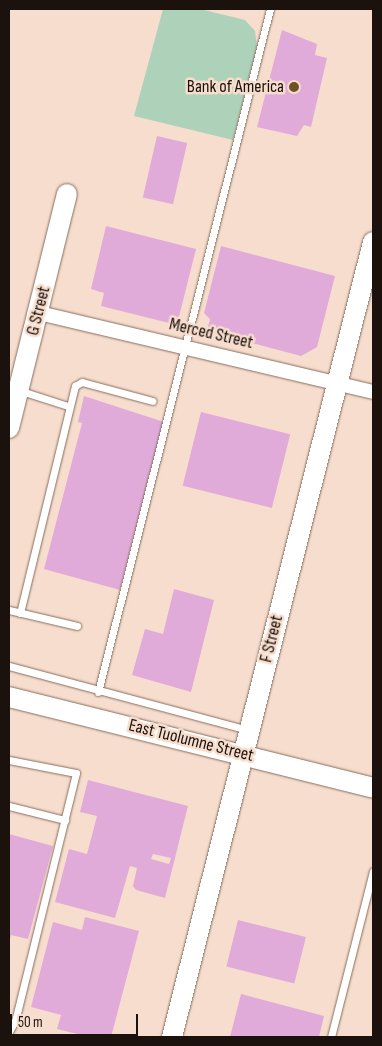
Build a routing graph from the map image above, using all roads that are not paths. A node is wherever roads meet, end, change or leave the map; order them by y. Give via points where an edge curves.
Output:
1 (270, 9) edge
2 (67, 194) dead end
3 (373, 242) edge
4 (39, 313) junction
5 (184, 347) junction
6 (337, 383) junction
7 (19, 390) junction
8 (373, 392) edge
9 (153, 401) dead end
10 (68, 406) junction
11 (9, 428) edge
12 (9, 610) edge
13 (20, 613) junction
14 (77, 626) dead end
15 (9, 666) edge
16 (98, 692) junction
17 (9, 697) edge
18 (248, 730) junction
19 (242, 754) junction
20 (9, 760) edge
21 (373, 788) edge
22 (9, 806) edge
23 (65, 820) junction
24 (373, 871) edge
25 (9, 1032) edge
26 (172, 1037) edge
27 (331, 1037) edge

1 - 5 lane
2 - 4 street, G Street
3 - 6 street, F Street
4 - 5 street, Merced Street
4 - 7 street, G Street
5 - 6 street, Merced Street
5 - 16 lane
6 - 8 street, Merced Street
6 - 18 street, F Street
7 - 10 lane
7 - 11 street, G Street
9 - 10 lane via 82,382 75,386
10 - 13 lane
12 - 13 lane
13 - 14 lane
15 - 16 lane
16 - 18 lane
17 - 19 street, East Tuolumne Street
18 - 19 street, F Street
19 - 21 street, East Tuolumne Street
19 - 26 street, F Street
20 - 23 lane via 76,773
22 - 23 lane
23 - 25 lane via 15,1021
24 - 27 lane

